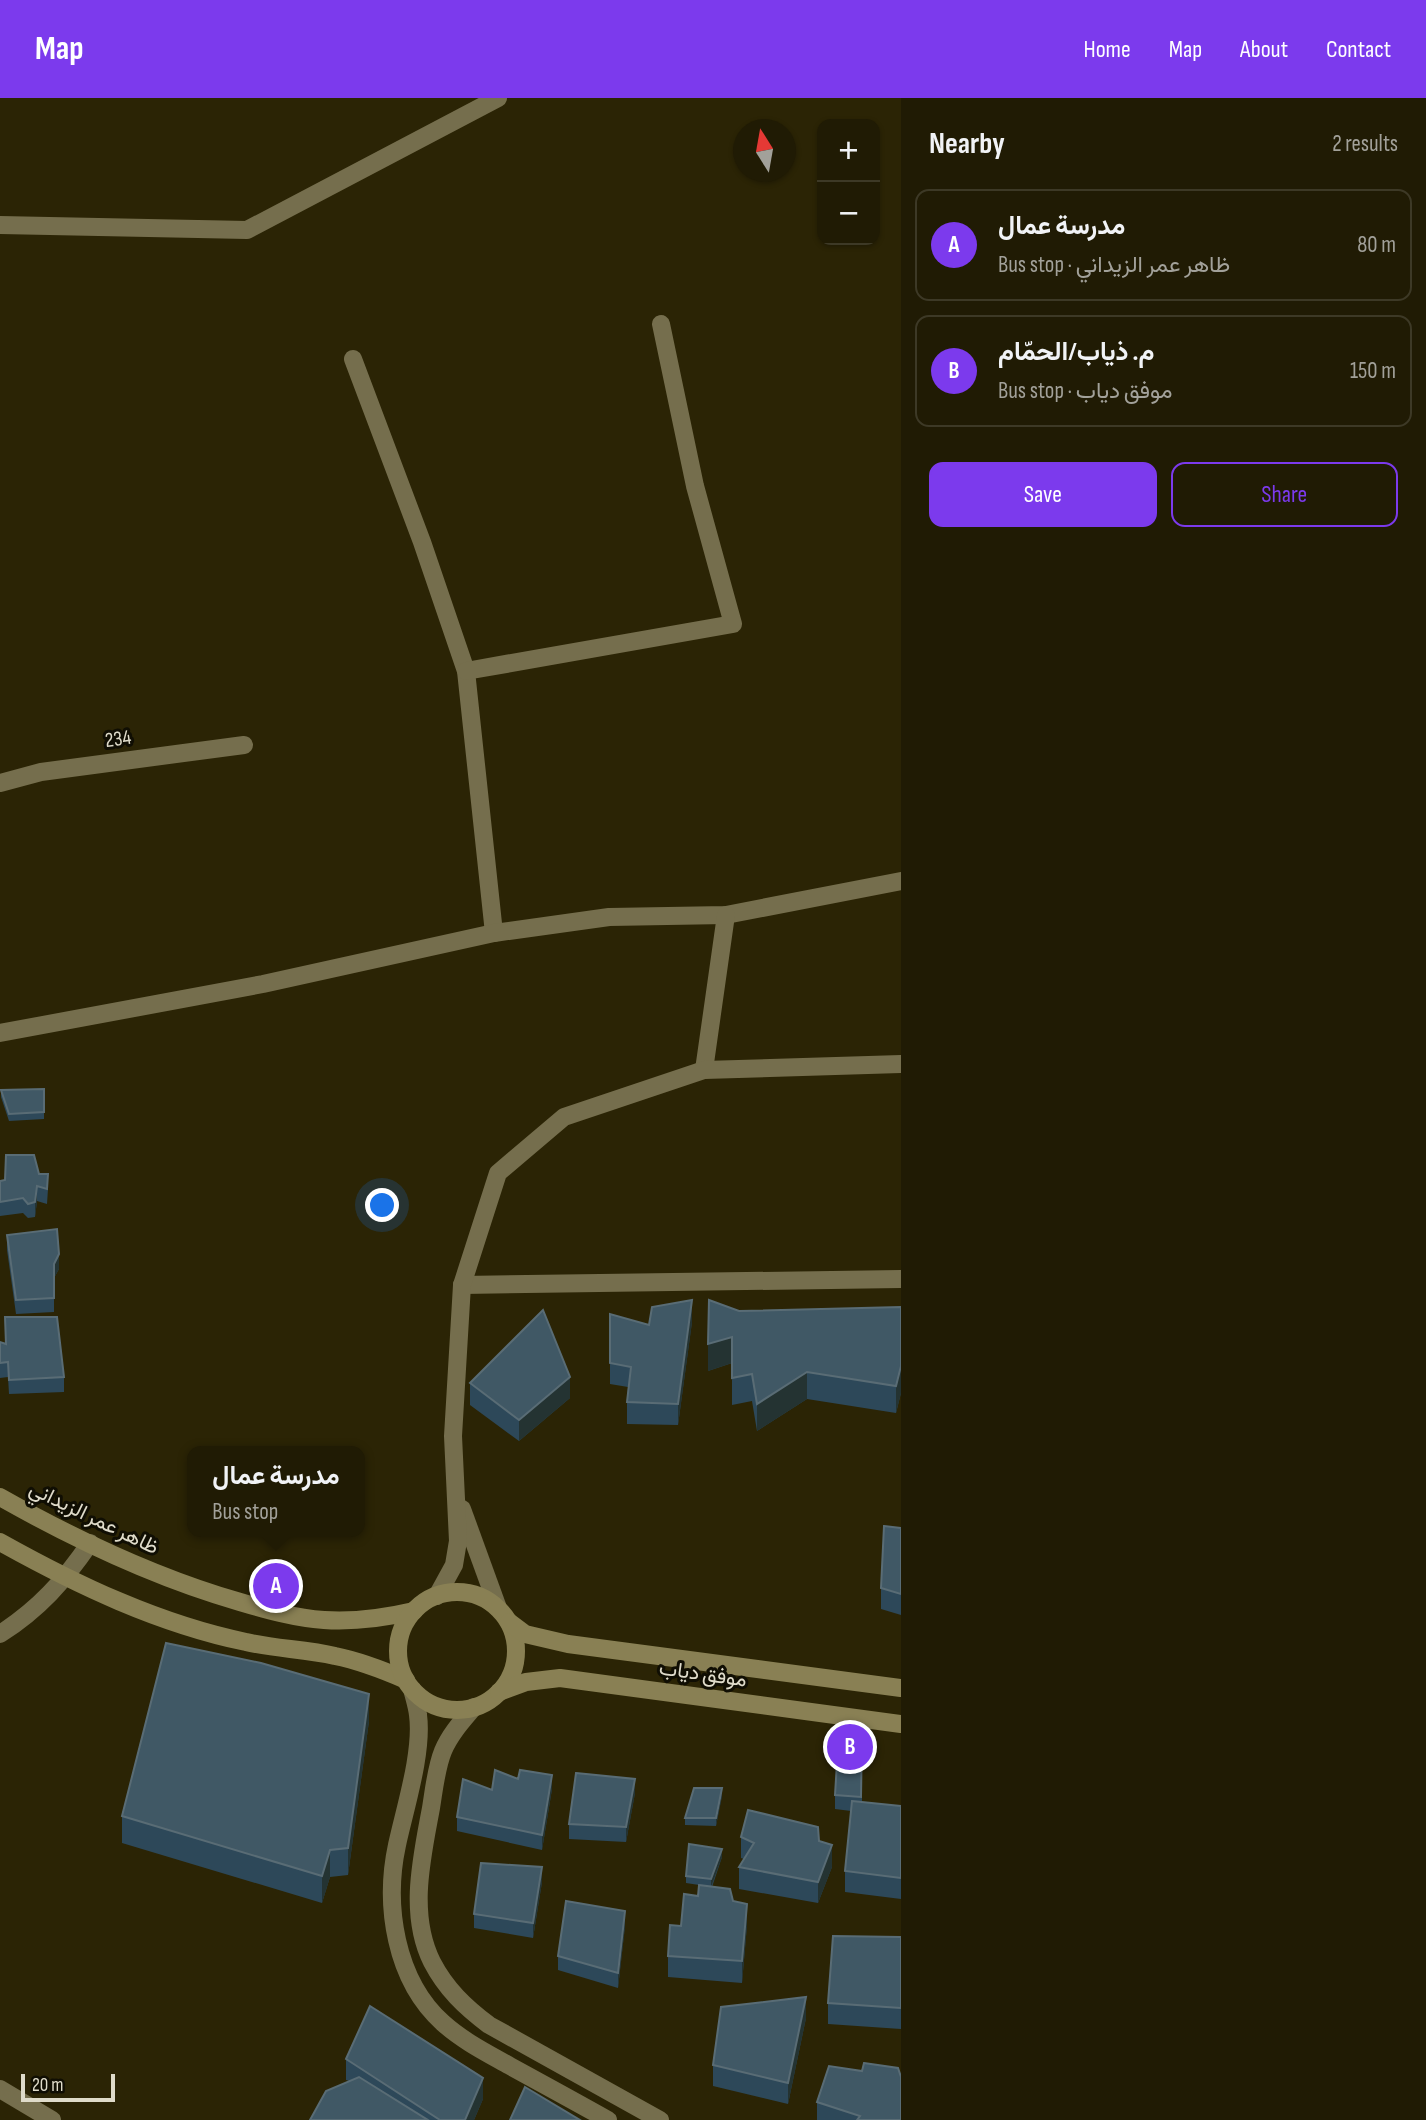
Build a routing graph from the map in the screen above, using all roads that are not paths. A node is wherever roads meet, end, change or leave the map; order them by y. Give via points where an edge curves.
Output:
1 (498, 98) edge
2 (0, 225) edge
3 (661, 324) dead end
4 (353, 359) dead end
5 (466, 671) junction
6 (244, 744) dead end
7 (0, 783) edge
8 (901, 881) edge
9 (726, 915) junction
10 (494, 933) junction
11 (0, 1033) edge
12 (901, 1064) edge
13 (704, 1070) junction
14 (901, 1279) edge
15 (462, 1285) junction
16 (455, 1488) junction
17 (0, 1497) edge
18 (0, 1542) edge
19 (90, 1543) junction
20 (67, 1577) junction
21 (437, 1596) junction
22 (414, 1611) junction
23 (503, 1615) junction
24 (0, 1634) edge
25 (409, 1684) junction
26 (901, 1688) edge
27 (499, 1692) junction
28 (474, 1707) junction
29 (901, 1724) edge
30 (0, 2089) edge
31 (52, 2120) edge
32 (608, 2120) edge
33 (660, 2120) edge

1 - 2 street via 247,230
3 - 5 street via 695,486 733,624
4 - 5 street
5 - 10 street
6 - 7 street, 234 via 41,772
8 - 9 street
9 - 10 street via 609,917
9 - 13 street
10 - 11 street via 264,984
12 - 13 street
13 - 15 street via 564,1117 498,1173
14 - 15 street
15 - 16 street via 453,1436
16 - 21 street via 458,1541 454,1565
16 - 23 street
17 - 19 main road, ظاهر عمر الزيداني
18 - 20 main road
19 - 20 street
19 - 22 main road, ظاهر عمر الزيداني via 165,1577 275,1612 353,1621
20 - 24 street via 25,1618
20 - 25 main road via 193,1629 247,1643 334,1655
21 - 22 main road
21 - 23 main road via 465,1593 482,1598
22 - 25 main road via 398,1644 399,1662
23 - 26 main road, موفق دياب via 525,1634 568,1644
23 - 27 main road via 515,1639 515,1660
25 - 28 main road via 432,1704 450,1709
25 - 32 street via 418,1716 418,1746 392,1886 396,1937 404,1967 442,2022 470,2043
27 - 28 main road
27 - 29 main road, موفق دياب via 526,1682 559,1678
28 - 33 street via 443,1751 419,1872 422,1930 431,1960 447,1986 489,2025
30 - 31 street

